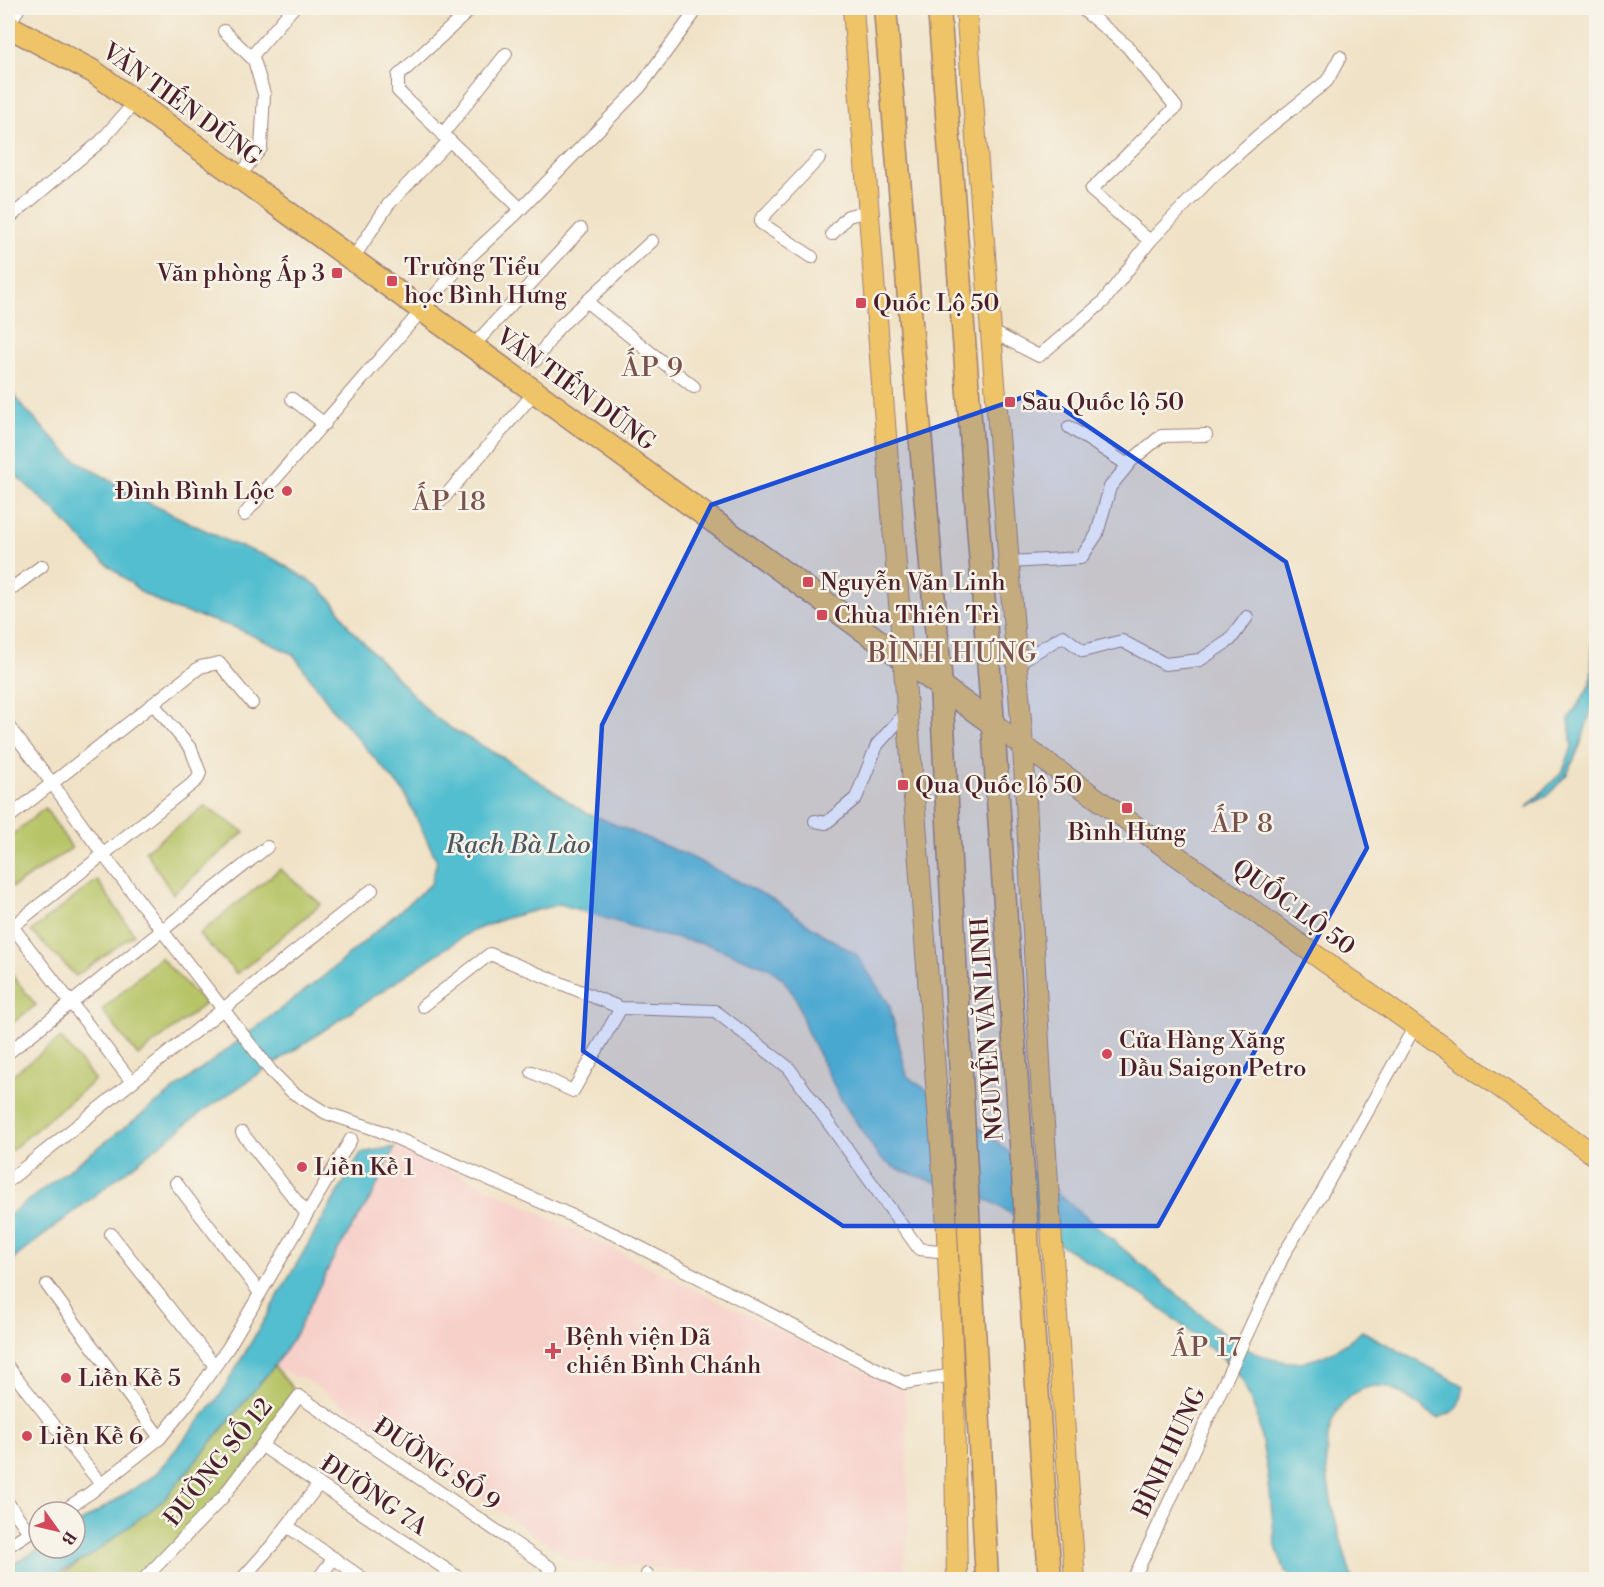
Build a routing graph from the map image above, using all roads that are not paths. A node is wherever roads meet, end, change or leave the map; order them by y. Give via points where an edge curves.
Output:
1 (19, 8) edge
2 (293, 8) edge
3 (472, 8) edge
4 (698, 8) edge
5 (853, 8) edge
6 (885, 8) edge
7 (939, 8) edge
8 (966, 8) edge
9 (1081, 8) edge
10 (8, 25) edge
11 (224, 31) dead end
12 (506, 54) dead end
13 (251, 57) junction
14 (1340, 57) dead end
15 (135, 102) junction
16 (445, 138) junction
17 (819, 158) dead end
18 (238, 178) junction
19 (522, 209) junction
20 (869, 211) junction
21 (8, 219) edge
22 (581, 229) dead end
23 (832, 234) dead end
24 (652, 241) dead end
25 (1150, 241) junction
26 (812, 257) dead end
27 (352, 260) junction
28 (587, 302) junction
29 (420, 310) junction
30 (991, 331) junction
31 (473, 346) junction
32 (536, 360) dead end
33 (694, 387) dead end
34 (535, 392) junction
35 (292, 399) dead end
36 (325, 424) junction
37 (1069, 427) dead end
38 (1206, 435) dead end
39 (1128, 465) junction
40 (441, 501) dead end
41 (244, 515) dead end
42 (1008, 562) junction
43 (42, 566) dead end
44 (8, 591) edge
45 (1246, 616) dead end
46 (903, 658) junction
47 (1017, 663) junction
48 (941, 686) junction
49 (252, 703) dead end
50 (153, 704) junction
51 (909, 710) junction
52 (993, 724) junction
53 (8, 726) edge
54 (1023, 746) junction
55 (52, 783) junction
56 (8, 818) edge
57 (815, 821) dead end
58 (267, 847) dead end
59 (102, 853) junction
60 (372, 890) dead end
61 (9, 925) edge
62 (161, 929) junction
63 (72, 1003) junction
64 (423, 1006) dead end
65 (224, 1008) junction
66 (621, 1008) junction
67 (1415, 1026) junction
68 (8, 1053) edge
69 (532, 1072) dead end
70 (1041, 1080) junction
71 (132, 1082) junction
72 (1018, 1083) junction
73 (242, 1133) dead end
74 (351, 1139) dead end
75 (1596, 1156) edge
76 (8, 1181) edge
77 (176, 1183) dead end
78 (957, 1211) junction
79 (306, 1213) junction
80 (111, 1234) dead end
81 (949, 1252) junction
82 (47, 1285) dead end
83 (260, 1293) junction
84 (215, 1366) junction
85 (8, 1368) edge
86 (953, 1375) junction
87 (299, 1396) joint
88 (160, 1438) junction
89 (262, 1446) junction
90 (101, 1484) junction
91 (319, 1484) junction
92 (78, 1500) edge
93 (8, 1503) edge
94 (27, 1522) edge
95 (287, 1526) junction
96 (27, 1534) edge
97 (8, 1546) edge
98 (334, 1558) junction
99 (142, 1580) edge
100 (241, 1580) edge
101 (317, 1580) edge
102 (365, 1580) edge
103 (462, 1580) edge
104 (544, 1580) edge
105 (957, 1580) edge
106 (987, 1580) edge
107 (1050, 1580) edge
108 (1075, 1580) edge
109 (1133, 1580) edge

1 - 10 street
2 - 13 street
3 - 16 street via 398,76 398,91
4 - 19 street via 640,87
5 - 20 main road, NGUYỄN VĂN LINH
6 - 48 highway, NGUYỄN VĂN LINH
7 - 52 highway, NGUYỄN VĂN LINH
8 - 30 main road, NGUYỄN VĂN LINH
9 - 25 street via 1127,46 1176,107 1091,190
10 - 15 highway, VĂN TIẾN DŨNG via 94,72
11 - 13 street
12 - 16 street
13 - 18 street via 264,94 261,148
14 - 25 street via 1327,81 1219,171
15 - 18 highway, VĂN TIẾN DŨNG
15 - 21 street via 100,141
16 - 19 street
16 - 27 street via 388,205
17 - 26 street via 761,219 761,223
18 - 27 highway, VĂN TIẾN DŨNG
19 - 29 street via 462,264
20 - 23 street via 848,216
20 - 46 main road, NGUYỄN VĂN LINH
22 - 31 street
24 - 28 street
25 - 30 street via 1103,302 1039,357
27 - 29 highway, VĂN TIẾN DŨNG
28 - 32 street via 558,328
28 - 33 street
29 - 31 highway, VĂN TIẾN DŨNG
29 - 36 street
30 - 42 main road, NGUYỄN VĂN LINH
31 - 34 highway, VĂN TIẾN DŨNG
34 - 40 street
34 - 46 highway, VĂN TIẾN DŨNG
35 - 36 street
36 - 41 street
37 - 39 street
38 - 39 street via 1161,436
39 - 42 street via 1110,487 1097,534 1081,558
42 - 47 main road, NGUYỄN VĂN LINH
43 - 44 street
45 - 47 street via 1230,640 1200,660 1165,664 1122,641 1083,651 1064,636
46 - 48 highway, QUỐC LỘ 50
46 - 51 main road, NGUYỄN VĂN LINH
47 - 54 main road, NGUYỄN VĂN LINH
48 - 52 highway, QUỐC LỘ 50
48 - 78 highway, NGUYỄN VĂN LINH via 960,1087
49 - 50 street via 219,663 200,667
50 - 55 street
50 - 59 street via 191,749 200,773 197,780
51 - 57 street via 877,746 856,798 826,823
51 - 78 main road, NGUYỄN VĂN LINH via 936,1089
52 - 54 main road, QUỐC LỘ 50
52 - 72 highway, NGUYỄN VĂN LINH
53 - 55 street
54 - 67 main road, QUỐC LỘ 50
54 - 70 main road, NGUYỄN VĂN LINH
55 - 56 street
55 - 59 street
58 - 62 street
59 - 61 street
59 - 62 street
60 - 65 street
61 - 63 street
62 - 63 street
62 - 65 street
63 - 68 street
63 - 71 street
64 - 66 street via 490,954
65 - 71 street
65 - 86 street via 271,1071 292,1092 326,1113 378,1130 618,1236 904,1383
66 - 69 street via 573,1091
66 - 81 street via 715,1011 789,1068 919,1249
67 - 75 main road, QUỐC LỘ 50
67 - 109 street, BÌNH HƯNG via 1285,1252
70 - 72 main road
70 - 108 main road, NGUYỄN VĂN LINH
71 - 76 street
72 - 107 highway, NGUYỄN VĂN LINH
73 - 79 street
74 - 79 street
77 - 83 street
78 - 81 main road, NGUYỄN VĂN LINH
78 - 106 highway, NGUYỄN VĂN LINH
79 - 83 street
80 - 84 street
81 - 86 main road, NGUYỄN VĂN LINH
82 - 88 street
83 - 84 street
84 - 88 street
85 - 90 street
86 - 105 main road, NGUYỄN VĂN LINH
87 - 89 street, ĐƯỜNG SỐ 12
87 - 104 street, ĐƯỜNG SỐ 9 via 551,1568
88 - 90 street
89 - 91 street, ĐƯỜNG 7A
89 - 99 street, ĐƯỜNG SỐ 12 via 216,1505
90 - 92 street
91 - 95 street
91 - 103 street, ĐƯỜNG 7A
93 - 94 street
95 - 98 street
95 - 100 street
96 - 97 street
98 - 101 street
98 - 102 street

